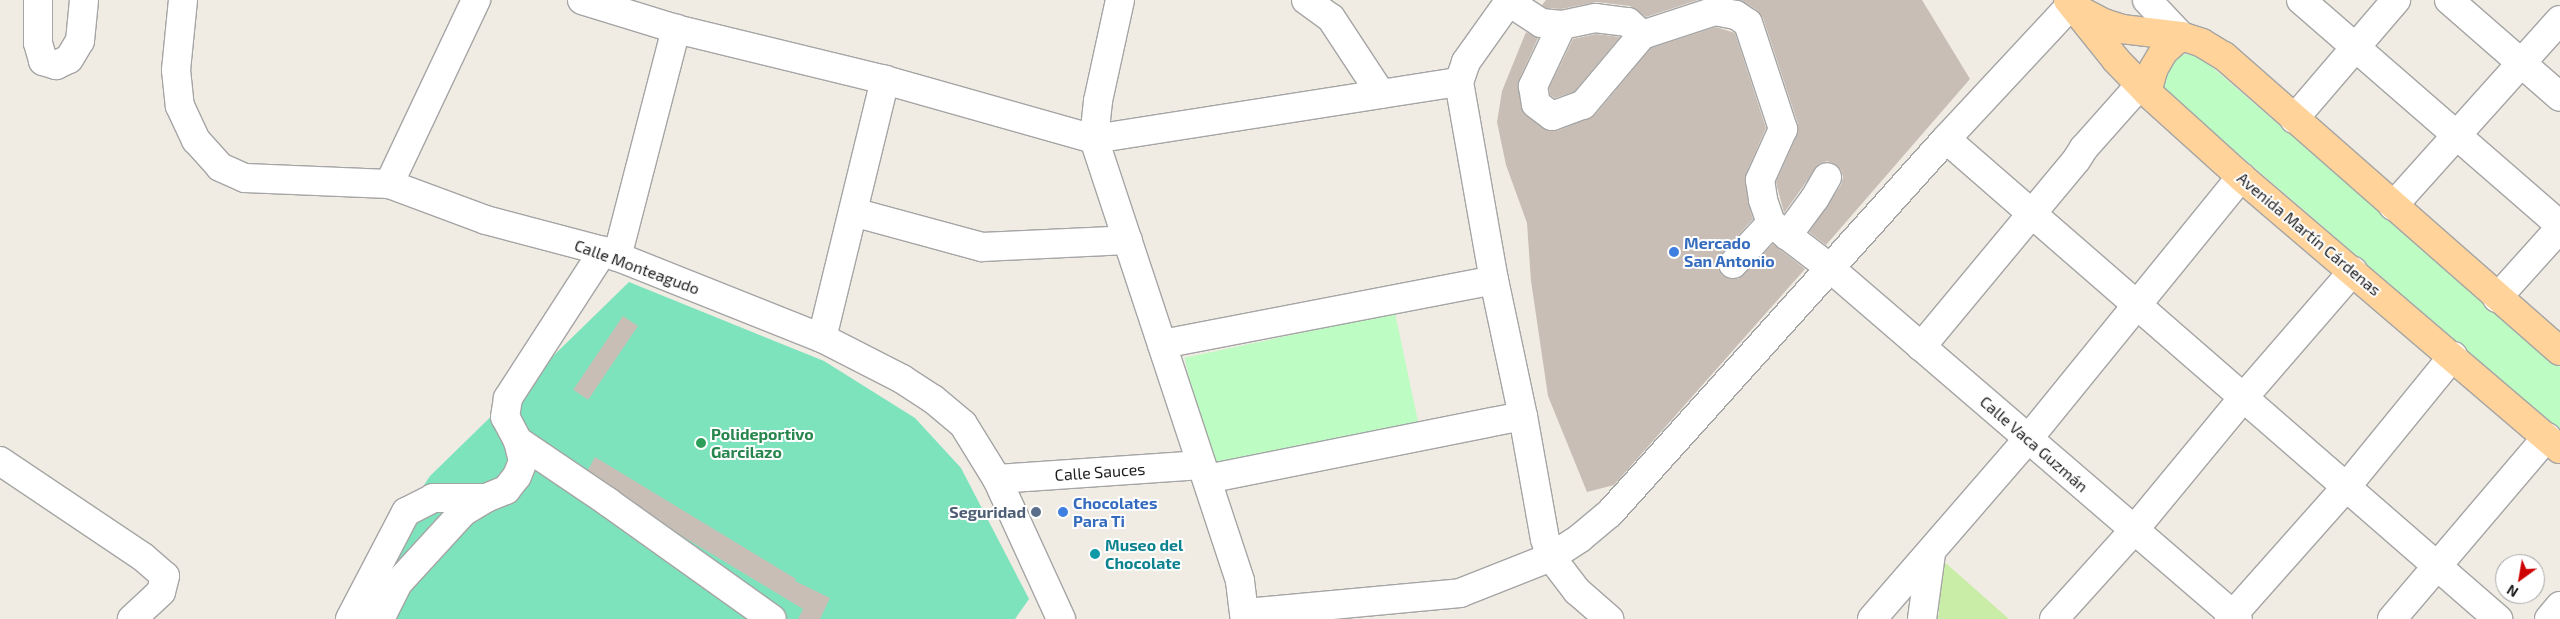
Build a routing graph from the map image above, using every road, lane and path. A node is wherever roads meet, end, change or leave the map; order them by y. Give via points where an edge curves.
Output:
1 (38, 0) edge
2 (84, 0) edge
3 (183, 0) edge
4 (476, 0) edge
5 (582, 0) edge
6 (1120, 0) edge
7 (1306, 0) edge
8 (2147, 0) edge
9 (2301, 0) edge
10 (2396, 0) edge
11 (2449, 0) edge
12 (1510, 1) edge
13 (2069, 3) edge
14 (2560, 20) edge
15 (1562, 25) junction
16 (676, 28) junction
17 (1642, 35) junction
18 (2181, 36) junction
19 (2356, 47) junction
20 (2522, 63) junction
21 (885, 80) junction
22 (1459, 82) junction
23 (2144, 89) junction
24 (1381, 94) junction
25 (2560, 97) edge
26 (2294, 119) junction
27 (2457, 135) junction
28 (1094, 139) junction
29 (1946, 139) junction
30 (1827, 177) dead end
31 (2241, 177) junction
32 (389, 184) junction
33 (2393, 206) junction
34 (853, 212) junction
35 (2031, 213) junction
36 (2560, 226) edge
37 (1779, 230) junction
38 (1128, 240) junction
39 (610, 254) junction
40 (1733, 264) dead end
41 (1830, 268) junction
42 (2353, 271) junction
43 (1494, 280) junction
44 (2497, 298) junction
45 (2137, 307) junction
46 (822, 338) junction
47 (1162, 344) junction
48 (1921, 347) junction
49 (2560, 351) edge
50 (2453, 356) junction
51 (2243, 398) junction
52 (1523, 416) junction
53 (2028, 439) junction
54 (518, 442) junction
55 (2553, 443) edge
56 (0, 460) edge
57 (1204, 472) junction
58 (998, 479) junction
59 (2347, 486) junction
60 (486, 498) junction
61 (2134, 530) junction
62 (1931, 553) junction
63 (1551, 557) junction
64 (2438, 566) junction
65 (2560, 606) edge
66 (1408, 609) edge
67 (1245, 616) edge
68 (2233, 618) edge
69 (132, 619) edge
70 (350, 619) edge
71 (380, 619) edge
72 (772, 619) edge
73 (1061, 619) edge
74 (1609, 619) edge
75 (1872, 619) edge
76 (1922, 619) edge
77 (2054, 619) edge
78 (2392, 619) edge
79 (2498, 619) edge
80 (2549, 619) edge

1 - 2 street via 38,43 43,61 56,65 69,59 80,41
3 - 32 street, Calle Monteagudo via 176,70 180,106 196,140 220,167 245,178
4 - 32 street
5 - 16 street
6 - 28 street via 1098,101
7 - 24 street via 1331,18
8 - 18 street
9 - 19 street
10 - 19 street
11 - 20 street
12 - 15 street via 1541,24
12 - 22 street via 1466,62
13 - 18 main road via 2104,23 2122,29
13 - 23 main road, Avenida Martín Cárdenas
13 - 29 street
14 - 20 street
15 - 17 street via 1595,18 1628,22
15 - 17 street via 1533,86 1536,104 1552,116 1583,105
16 - 21 street
16 - 39 street
17 - 37 street via 1715,11 1736,14 1748,23 1783,128 1760,180 1763,200
18 - 23 main road via 2164,51
18 - 26 main road via 2202,43 2224,56
19 - 26 street
19 - 27 street
20 - 25 street
20 - 27 street
21 - 28 street
21 - 34 street
22 - 24 street
22 - 43 street
23 - 31 main road, Avenida Martín Cárdenas
23 - 35 street via 2084,148
24 - 28 street
26 - 33 main road
27 - 33 street
27 - 36 street
28 - 38 street
29 - 35 street
29 - 41 street
30 - 37 street via 1815,198
31 - 42 main road, Avenida Martín Cárdenas
31 - 45 street
32 - 39 street, Calle Monteagudo via 486,220
33 - 44 main road
34 - 38 street via 982,247
34 - 46 street
35 - 45 street
35 - 48 street
36 - 44 street
37 - 40 street
37 - 41 street, Calle Vaca Guzmán
38 - 47 street
39 - 46 street, Calle Monteagudo
39 - 54 street via 508,398 506,416
41 - 48 street, Calle Vaca Guzmán
41 - 63 street via 1610,513
42 - 50 main road, Avenida Martín Cárdenas
42 - 51 street
43 - 47 street
43 - 52 street
44 - 49 main road
45 - 51 street
45 - 53 street
46 - 58 street, Calle Monteagudo via 902,379 933,399 964,424
47 - 57 street
48 - 53 street, Calle Vaca Guzmán
50 - 55 main road, Avenida Martín Cárdenas
50 - 59 street
51 - 59 street
51 - 61 street
52 - 57 street, Calle Sauces
52 - 63 street
53 - 61 street, Calle Vaca Guzmán
53 - 62 street
54 - 60 street via 523,461 517,476 506,490
54 - 72 street
55 - 64 street
56 - 69 street via 165,576 161,592
57 - 58 street, Calle Sauces
57 - 67 street via 1240,581
58 - 73 street, Calle Monteagudo
59 - 64 street
59 - 68 street
60 - 70 street via 433,498 406,512
60 - 71 street via 463,512 398,584
61 - 68 street, Calle Vaca Guzmán
61 - 77 street
62 - 75 street
62 - 76 street
63 - 66 street via 1460,593
63 - 74 street via 1577,591
64 - 78 street
64 - 79 street
65 - 80 street
66 - 67 street

